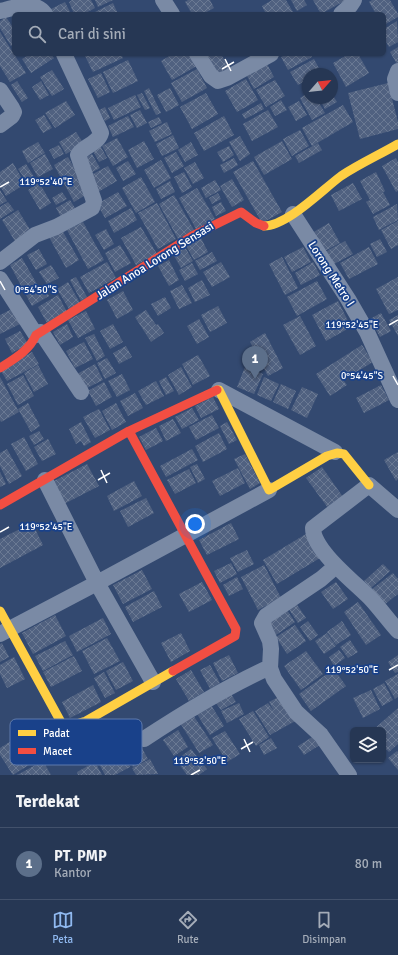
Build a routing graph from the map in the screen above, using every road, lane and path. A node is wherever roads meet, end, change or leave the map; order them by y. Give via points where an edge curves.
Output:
1 (163, 0) edge
2 (354, 0) edge
3 (0, 11) edge
4 (44, 12) edge
5 (171, 12) edge
6 (343, 12) edge
7 (65, 56) edge
8 (198, 56) edge
9 (267, 56) edge
10 (398, 71) edge
11 (0, 90) edge
12 (398, 93) edge
13 (0, 125) edge
14 (398, 144) edge
15 (293, 214) junction
16 (0, 262) edge
17 (0, 279) edge
18 (38, 334) junction
19 (0, 368) edge
20 (219, 390) junction
21 (81, 392) dead end
22 (398, 400) edge
23 (130, 431) junction
24 (335, 452) junction
25 (45, 480) junction
26 (369, 485) junction
27 (269, 490) junction
28 (0, 505) edge
29 (398, 510) edge
30 (185, 535) junction
31 (336, 566) junction
32 (97, 583) junction
33 (0, 611) edge
34 (5, 631) edge
35 (398, 631) edge
36 (270, 667) junction
37 (154, 682) junction
38 (59, 719) edge
39 (91, 719) edge
40 (144, 738) dead end
41 (349, 775) edge

1 - 5 street
2 - 6 street
3 - 4 street via 28,2 41,6
7 - 16 street via 102,133 78,155 94,201 93,205 92,208 56,228 35,235
8 - 9 street via 211,76 218,81
10 - 12 street via 394,79
11 - 13 street via 14,112
14 - 15 street, Jalan Anoa Lorong Sensasi via 342,176
15 - 18 street, Jalan Anoa Lorong Sensasi via 267,227 256,223 241,212 235,214 192,236
15 - 22 street, Lorong Metro I via 352,305
17 - 18 street
18 - 19 street, Jalan Anoa Lorong Sensasi via 30,347
18 - 21 street
20 - 23 street via 212,391
20 - 24 street
20 - 27 street
23 - 25 street
23 - 30 street
24 - 26 street via 346,456
24 - 27 street
25 - 28 street
25 - 32 street
26 - 29 street
26 - 31 street via 313,528 316,541
27 - 30 street
30 - 32 street
30 - 37 street via 236,632 235,636
31 - 35 street
31 - 36 street via 266,616 262,623 270,641
32 - 34 street
32 - 37 street
33 - 34 street
34 - 38 street
36 - 40 street via 201,702
36 - 41 street via 274,679 296,712 321,735
37 - 39 street

